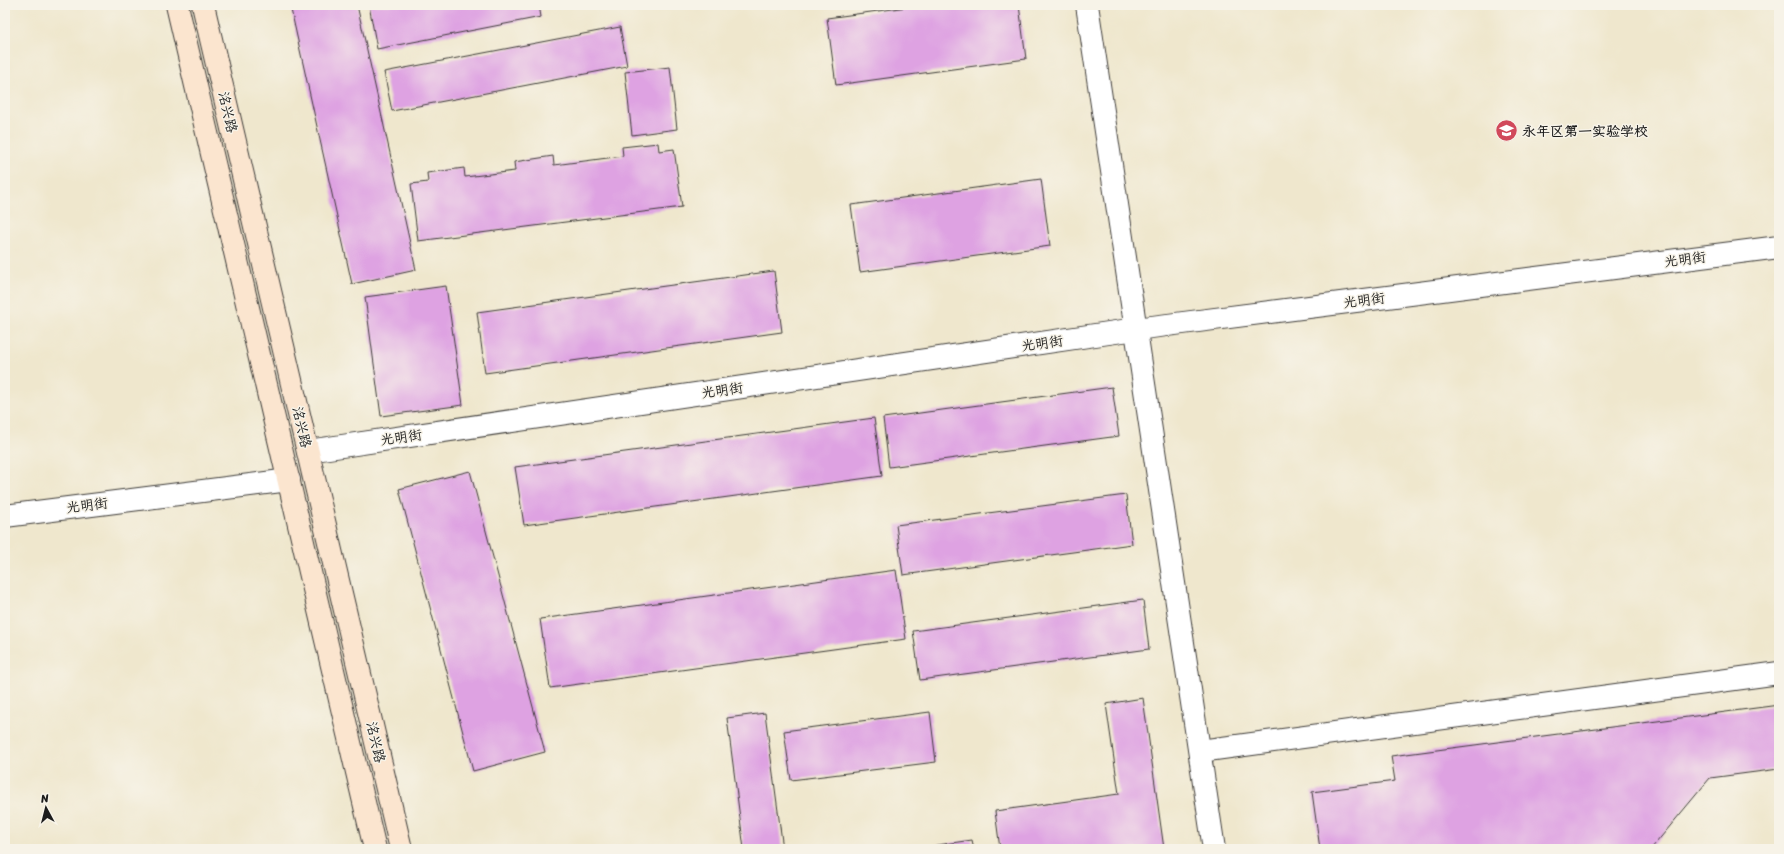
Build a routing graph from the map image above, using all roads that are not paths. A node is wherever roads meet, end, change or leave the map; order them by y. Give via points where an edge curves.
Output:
1 (178, 5) edge
2 (203, 5) edge
3 (1087, 5) edge
4 (1779, 247) edge
5 (1136, 329) junction
6 (308, 451) junction
7 (289, 480) junction
8 (5, 516) edge
9 (1779, 672) edge
10 (1200, 751) junction
11 (375, 849) edge
12 (401, 849) edge
13 (1214, 849) edge

1 - 7 street, 洺兴路
2 - 6 street, 洺兴路
3 - 5 street
4 - 5 street, 光明街
5 - 6 street, 光明街
5 - 10 street
6 - 12 street, 洺兴路
7 - 8 street, 光明街
7 - 11 street, 洺兴路
9 - 10 street
10 - 13 street

